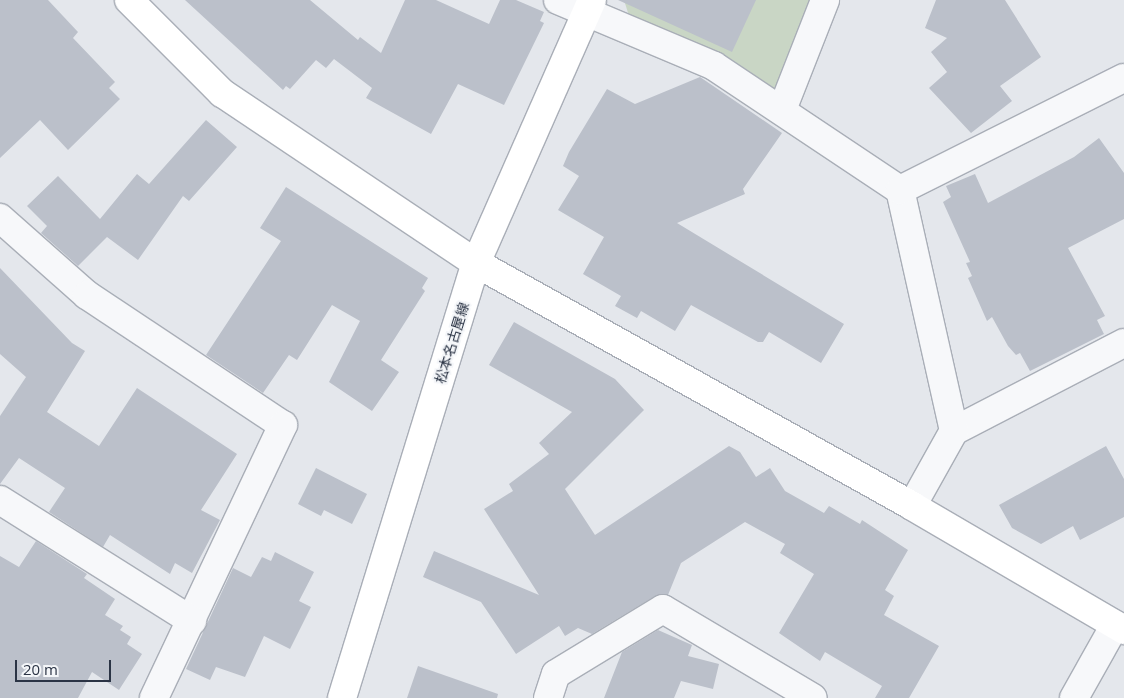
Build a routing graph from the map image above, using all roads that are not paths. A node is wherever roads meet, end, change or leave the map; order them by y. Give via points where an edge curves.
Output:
1 (129, 0) edge
2 (558, 0) edge
3 (825, 0) edge
4 (589, 7) edge
5 (1124, 78) edge
6 (782, 110) junction
7 (900, 190) junction
8 (0, 218) edge
9 (476, 264) junction
10 (1124, 342) edge
11 (954, 431) junction
12 (0, 500) edge
13 (912, 506) junction
14 (192, 621) junction
15 (1120, 628) edge
16 (154, 698) edge
17 (342, 698) edge
18 (548, 698) edge
19 (812, 698) edge
20 (1074, 698) edge

1 - 9 street via 222,94
2 - 4 street
3 - 6 street
4 - 6 street via 714,66
4 - 9 street, 松本名古屋線
5 - 7 street
6 - 7 street
7 - 11 street
8 - 14 street via 88,295 283,425
9 - 13 street
9 - 17 street, 松本名古屋線
10 - 11 street
11 - 13 street
12 - 14 street
13 - 15 street
14 - 16 street
15 - 20 street
18 - 19 street via 556,674 663,609

